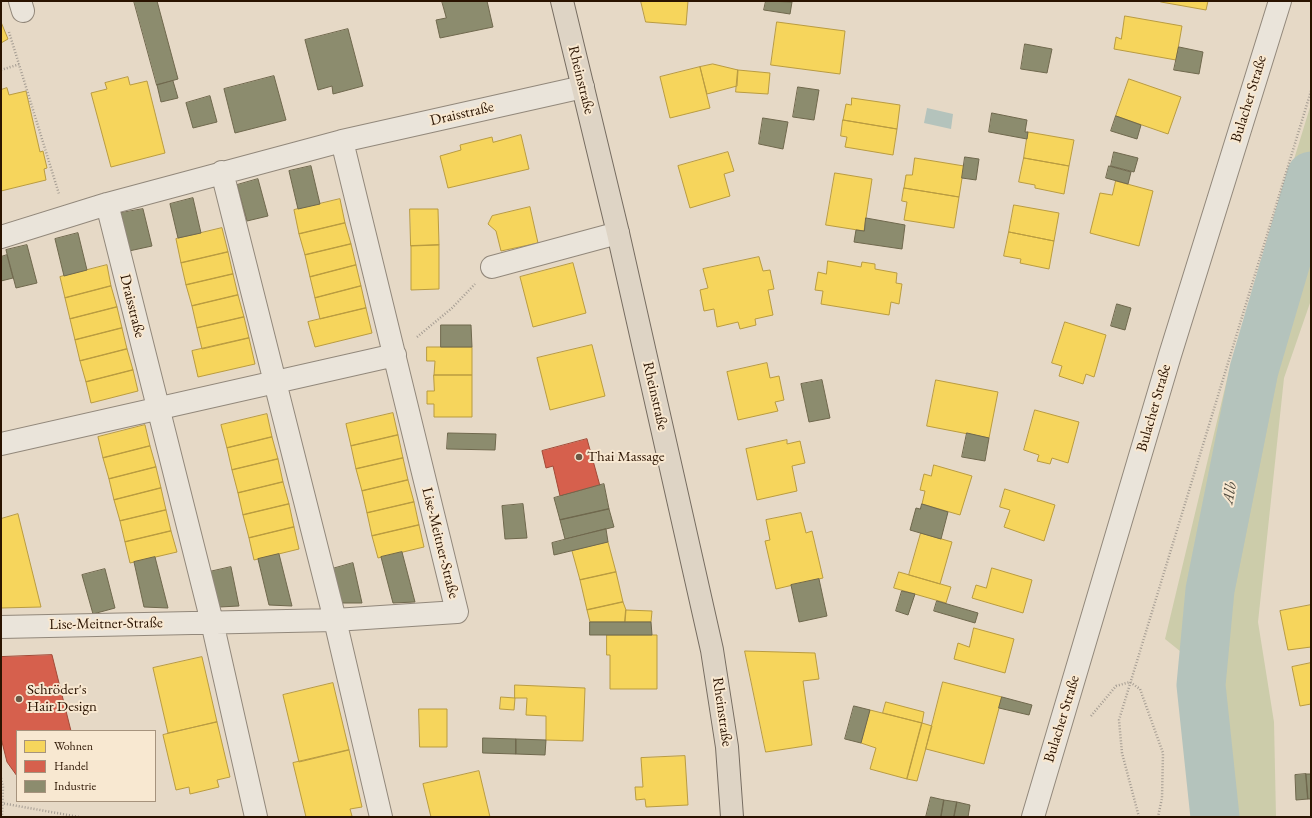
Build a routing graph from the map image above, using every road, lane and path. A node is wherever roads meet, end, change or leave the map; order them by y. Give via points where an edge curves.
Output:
1 (562, 1) edge
2 (1280, 1) edge
3 (8, 29) dead end
4 (20, 64) junction
5 (1, 70) edge
6 (583, 87) junction
7 (1311, 91) edge
8 (342, 140) junction
9 (222, 172) junction
10 (107, 204) junction
11 (66, 217) junction
12 (618, 233) junction
13 (1, 237) edge
14 (492, 267) joint
15 (395, 355) junction
16 (274, 382) junction
17 (157, 409) junction
18 (1, 444) edge
19 (335, 620) junction
20 (212, 622) junction
21 (1, 627) edge
22 (1130, 682) junction
23 (1060, 730) junction
24 (1, 778) edge
25 (2, 803) edge
26 (2, 817) edge
27 (79, 817) edge
28 (256, 817) edge
29 (381, 817) edge
30 (732, 817) edge
31 (1033, 817) edge
32 (1138, 817) edge
33 (1158, 817) edge

1 - 6 main road, Rheinstraße
2 - 23 street, Bulacher Straße via 1170,355
3 - 4 path
4 - 5 path
4 - 11 path
6 - 8 street, Draisstraße
6 - 12 main road, Rheinstraße
7 - 22 path
8 - 9 street, Draisstraße
8 - 15 street
9 - 10 street, Draisstraße
9 - 16 street
10 - 11 street, Draisstraße
10 - 17 street, Draisstraße
11 - 13 street, Draisstraße
12 - 14 street
12 - 30 main road, Rheinstraße via 712,650 727,747
14 - 15 path via 452,308
15 - 16 street
15 - 19 street, Lise-Meitner-Straße via 457,612
16 - 17 street
16 - 19 street
17 - 18 street
17 - 20 street
19 - 20 street, Lise-Meitner-Straße
19 - 29 street
20 - 21 street, Lise-Meitner-Straße
20 - 28 street
22 - 23 path via 1116,686 1082,726
22 - 32 path via 1119,720 1122,754
22 - 33 path via 1140,689 1163,753 1162,798
23 - 31 street, Bulacher Straße
24 - 25 path
25 - 26 path
25 - 27 path

